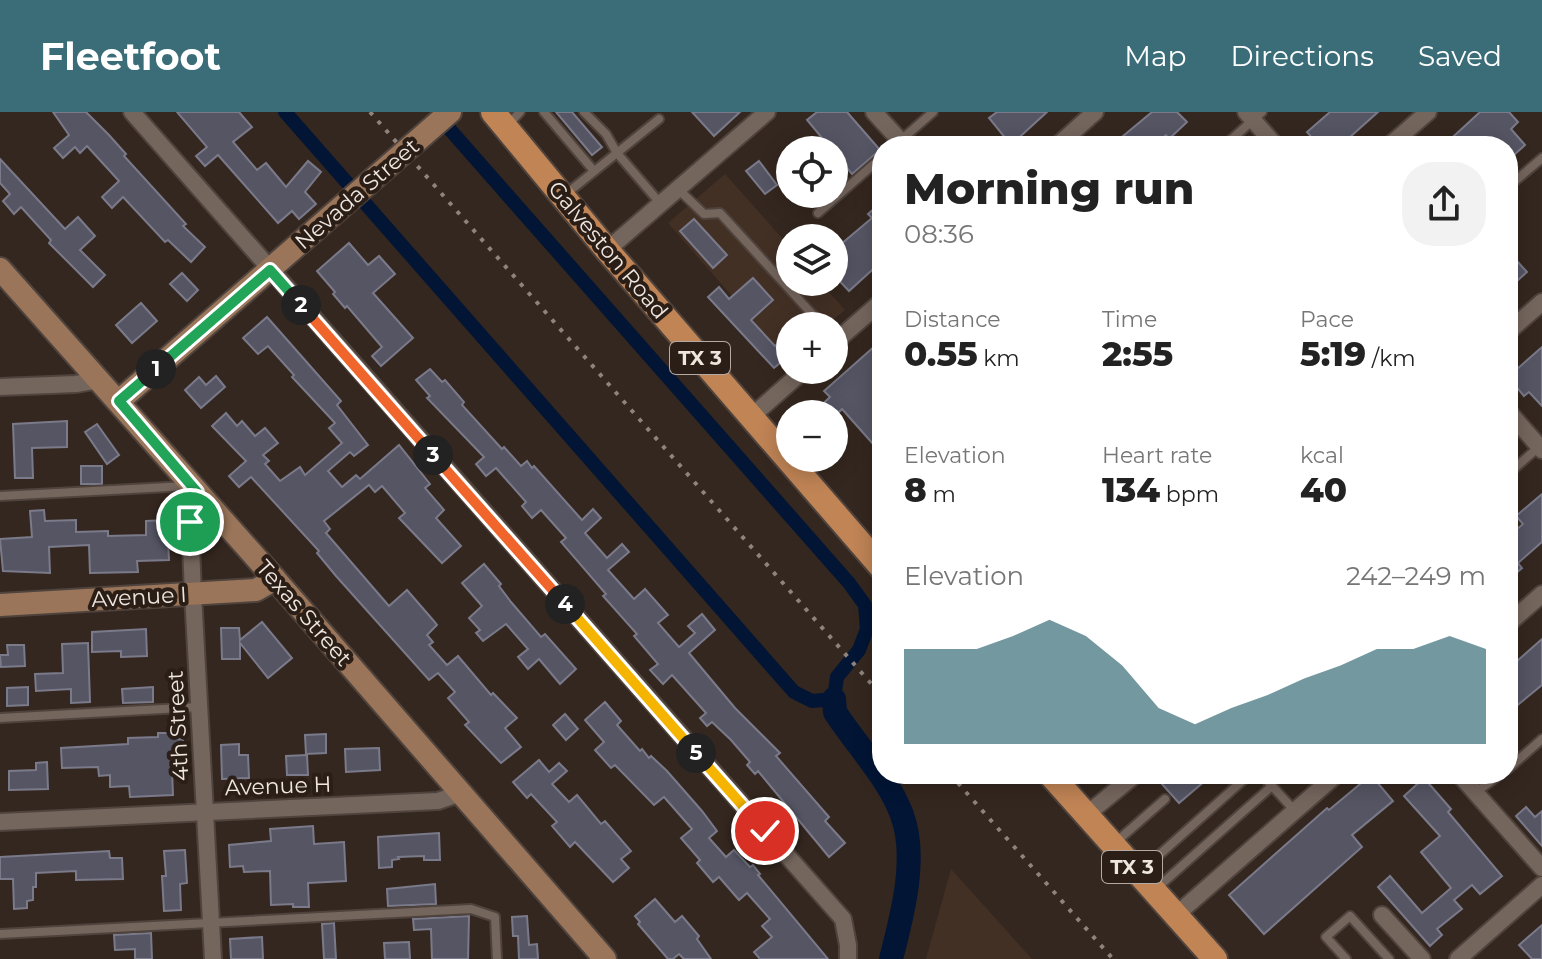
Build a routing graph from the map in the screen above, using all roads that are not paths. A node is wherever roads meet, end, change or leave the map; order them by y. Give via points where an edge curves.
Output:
1 (132, 112) edge
2 (450, 112) edge
3 (544, 112) edge
4 (584, 112) edge
5 (767, 112) edge
6 (874, 112) edge
7 (933, 112) edge
8 (1095, 112) edge
9 (1428, 112) edge
10 (1254, 115) edge
11 (506, 117) edge
12 (659, 119) dead end
13 (894, 136) edge
14 (908, 136) edge
15 (1068, 136) edge
16 (1234, 136) edge
17 (1269, 136) edge
18 (1400, 136) edge
19 (617, 153) junction
20 (1542, 158) edge
21 (872, 166) edge
22 (594, 171) junction
23 (1518, 178) edge
24 (677, 188) junction
25 (563, 196) junction
26 (660, 203) junction
27 (818, 213) dead end
28 (607, 250) junction
29 (0, 269) edge
30 (270, 270) junction
31 (1542, 302) edge
32 (872, 310) edge
33 (810, 312) edge
34 (1518, 323) edge
35 (848, 330) edge
36 (99, 380) junction
37 (788, 384) edge
38 (0, 387) edge
39 (119, 401) junction
40 (751, 417) junction
41 (1518, 422) edge
42 (1541, 447) edge
43 (1518, 466) edge
44 (194, 489) junction
45 (0, 496) edge
46 (872, 556) edge
47 (275, 579) junction
48 (193, 594) junction
49 (1542, 594) edge
50 (0, 605) edge
51 (1518, 615) edge
52 (199, 707) junction
53 (0, 718) edge
54 (1542, 739) edge
55 (1518, 760) edge
56 (1059, 784) edge
57 (1124, 784) edge
58 (1240, 784) edge
59 (1326, 784) edge
60 (1467, 784) edge
61 (1487, 784) edge
62 (1272, 786) joint
63 (461, 793) junction
64 (1475, 793) junction
65 (1165, 799) dead end
66 (205, 811) junction
67 (1295, 811) junction
68 (1086, 815) junction
69 (0, 822) edge
70 (1112, 845) junction
71 (1542, 868) edge
72 (1146, 883) junction
73 (1542, 885) edge
74 (1382, 915) dead end
75 (1175, 916) junction
76 (211, 922) junction
77 (0, 934) edge
78 (848, 952) edge
79 (213, 959) edge
80 (497, 959) edge
81 (605, 959) edge
82 (1215, 959) edge
83 (1346, 959) edge
84 (1389, 959) edge
85 (1422, 959) edge
86 (1458, 959) edge

1 - 30 street
2 - 30 street, Nevada Street
3 - 22 lane
4 - 19 lane
5 - 24 street
6 - 13 street
7 - 14 lane
8 - 15 street
9 - 18 street
10 - 16 lane
10 - 17 street
11 - 25 main road, Galveston Road / TX 3
12 - 19 lane
19 - 22 lane
19 - 26 lane
20 - 23 lane
21 - 27 lane
22 - 25 lane
24 - 26 street
24 - 33 lane via 704,214 720,213
25 - 28 main road, Galveston Road / TX 3
26 - 28 street
28 - 40 main road, Galveston Road / TX 3
29 - 36 street, Texas Street
30 - 39 street, Nevada Street
30 - 78 street via 843,919
31 - 34 street
32 - 35 street
36 - 38 street
36 - 39 street, Texas Street
37 - 40 street
39 - 44 street, Texas Street
40 - 46 main road, Galveston Road / TX 3
41 - 42 street
42 - 43 lane
44 - 45 lane
44 - 47 street, Texas Street
44 - 48 street, 4th Street
47 - 48 street, Avenue I via 256,590
47 - 63 street, Texas Street
48 - 50 street, Avenue I
48 - 52 street, 4th Street
49 - 51 street
52 - 53 lane
52 - 66 street, 4th Street
54 - 55 lane
56 - 68 main road, TX 3
57 - 68 street
58 - 72 lane
59 - 67 street
60 - 64 street
61 - 64 lane
62 - 67 lane
62 - 72 lane
63 - 66 street, Avenue H via 438,801
63 - 81 street, Texas Street
64 - 71 street
65 - 70 lane
66 - 69 street, Avenue H
66 - 76 street, 4th Street
67 - 75 street
68 - 70 main road, TX 3
70 - 72 main road, TX 3
72 - 75 main road, TX 3
73 - 86 street
74 - 85 street
75 - 82 main road, TX 3
76 - 77 lane
76 - 79 street, 4th Street
76 - 80 lane via 471,909 495,917
83 - 84 lane via 1326,937 1350,916

